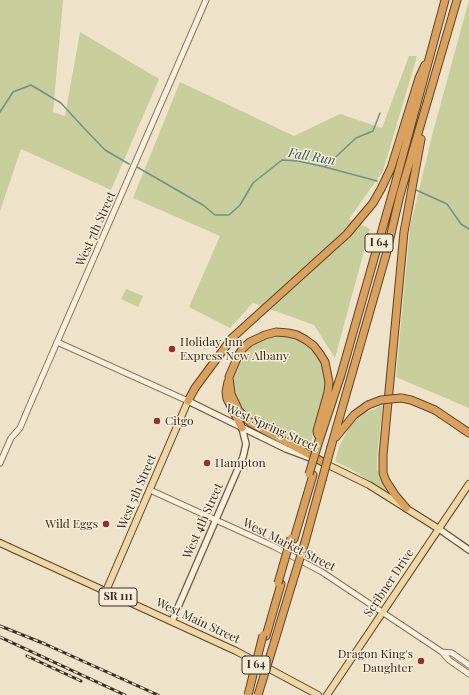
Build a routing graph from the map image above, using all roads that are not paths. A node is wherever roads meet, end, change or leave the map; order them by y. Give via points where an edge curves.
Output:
1 (206, 0) edge
2 (445, 0) edge
3 (457, 0) edge
4 (434, 44) junction
5 (427, 101) junction
6 (409, 167) junction
7 (58, 342) junction
8 (229, 377) junction
9 (188, 401) junction
10 (242, 428) junction
11 (469, 432) edge
12 (321, 441) junction
13 (332, 443) junction
14 (321, 461) junction
15 (0, 463) edge
16 (469, 484) edge
17 (150, 490) junction
18 (406, 508) junction
19 (216, 520) junction
20 (438, 529) junction
21 (0, 543) edge
22 (469, 550) edge
23 (106, 591) junction
24 (382, 612) junction
25 (172, 621) junction
26 (442, 652) junction
27 (469, 665) edge
28 (469, 674) edge
29 (250, 695) edge
30 (258, 695) edge
31 (318, 695) edge
32 (327, 695) edge

1 - 7 street, West 7th Street
2 - 4 highway, I 64
3 - 5 highway, I 64
4 - 9 highway via 419,78 391,168 373,203 347,234 232,338
4 - 12 highway, I 64
5 - 6 highway, I 64
5 - 18 highway via 404,232 383,455 386,482
6 - 12 highway via 389,218
6 - 13 highway, I 64
7 - 9 street, West Spring Street
7 - 15 street, West 7th Street via 20,428 11,438
8 - 10 highway via 226,395
8 - 12 highway via 240,352 258,338 282,332 306,340 320,354 328,372 328,392 317,431
8 - 14 highway via 234,403 245,418
9 - 10 main road, West Spring Street
9 - 17 main road, West 5th Street
10 - 14 main road, West Spring Street via 286,449
10 - 19 main road, West 4th Street via 244,454
11 - 13 highway, bridge via 436,410 411,400 386,399 368,405 354,415
12 - 29 highway, I 64, bridge via 264,635
13 - 30 highway, I 64, bridge
14 - 18 main road, West Spring Street via 360,480
16 - 20 main road, Scribner Drive
17 - 19 street, West Market Street
17 - 23 main road, West 5th Street
18 - 20 main road, West Spring Street
19 - 24 street, West Market Street via 322,572
19 - 25 main road, West 4th Street
20 - 22 main road, West Spring Street
20 - 24 main road, Scribner Drive
21 - 23 main road, West Main Street / SR 111
23 - 25 main road, West Main Street / SR 111
24 - 26 street, West Market Street
24 - 32 main road, Scribner Drive
25 - 31 main road, West Main Street / SR 111 via 236,651
26 - 27 street via 452,653
26 - 28 street, West Market Street

